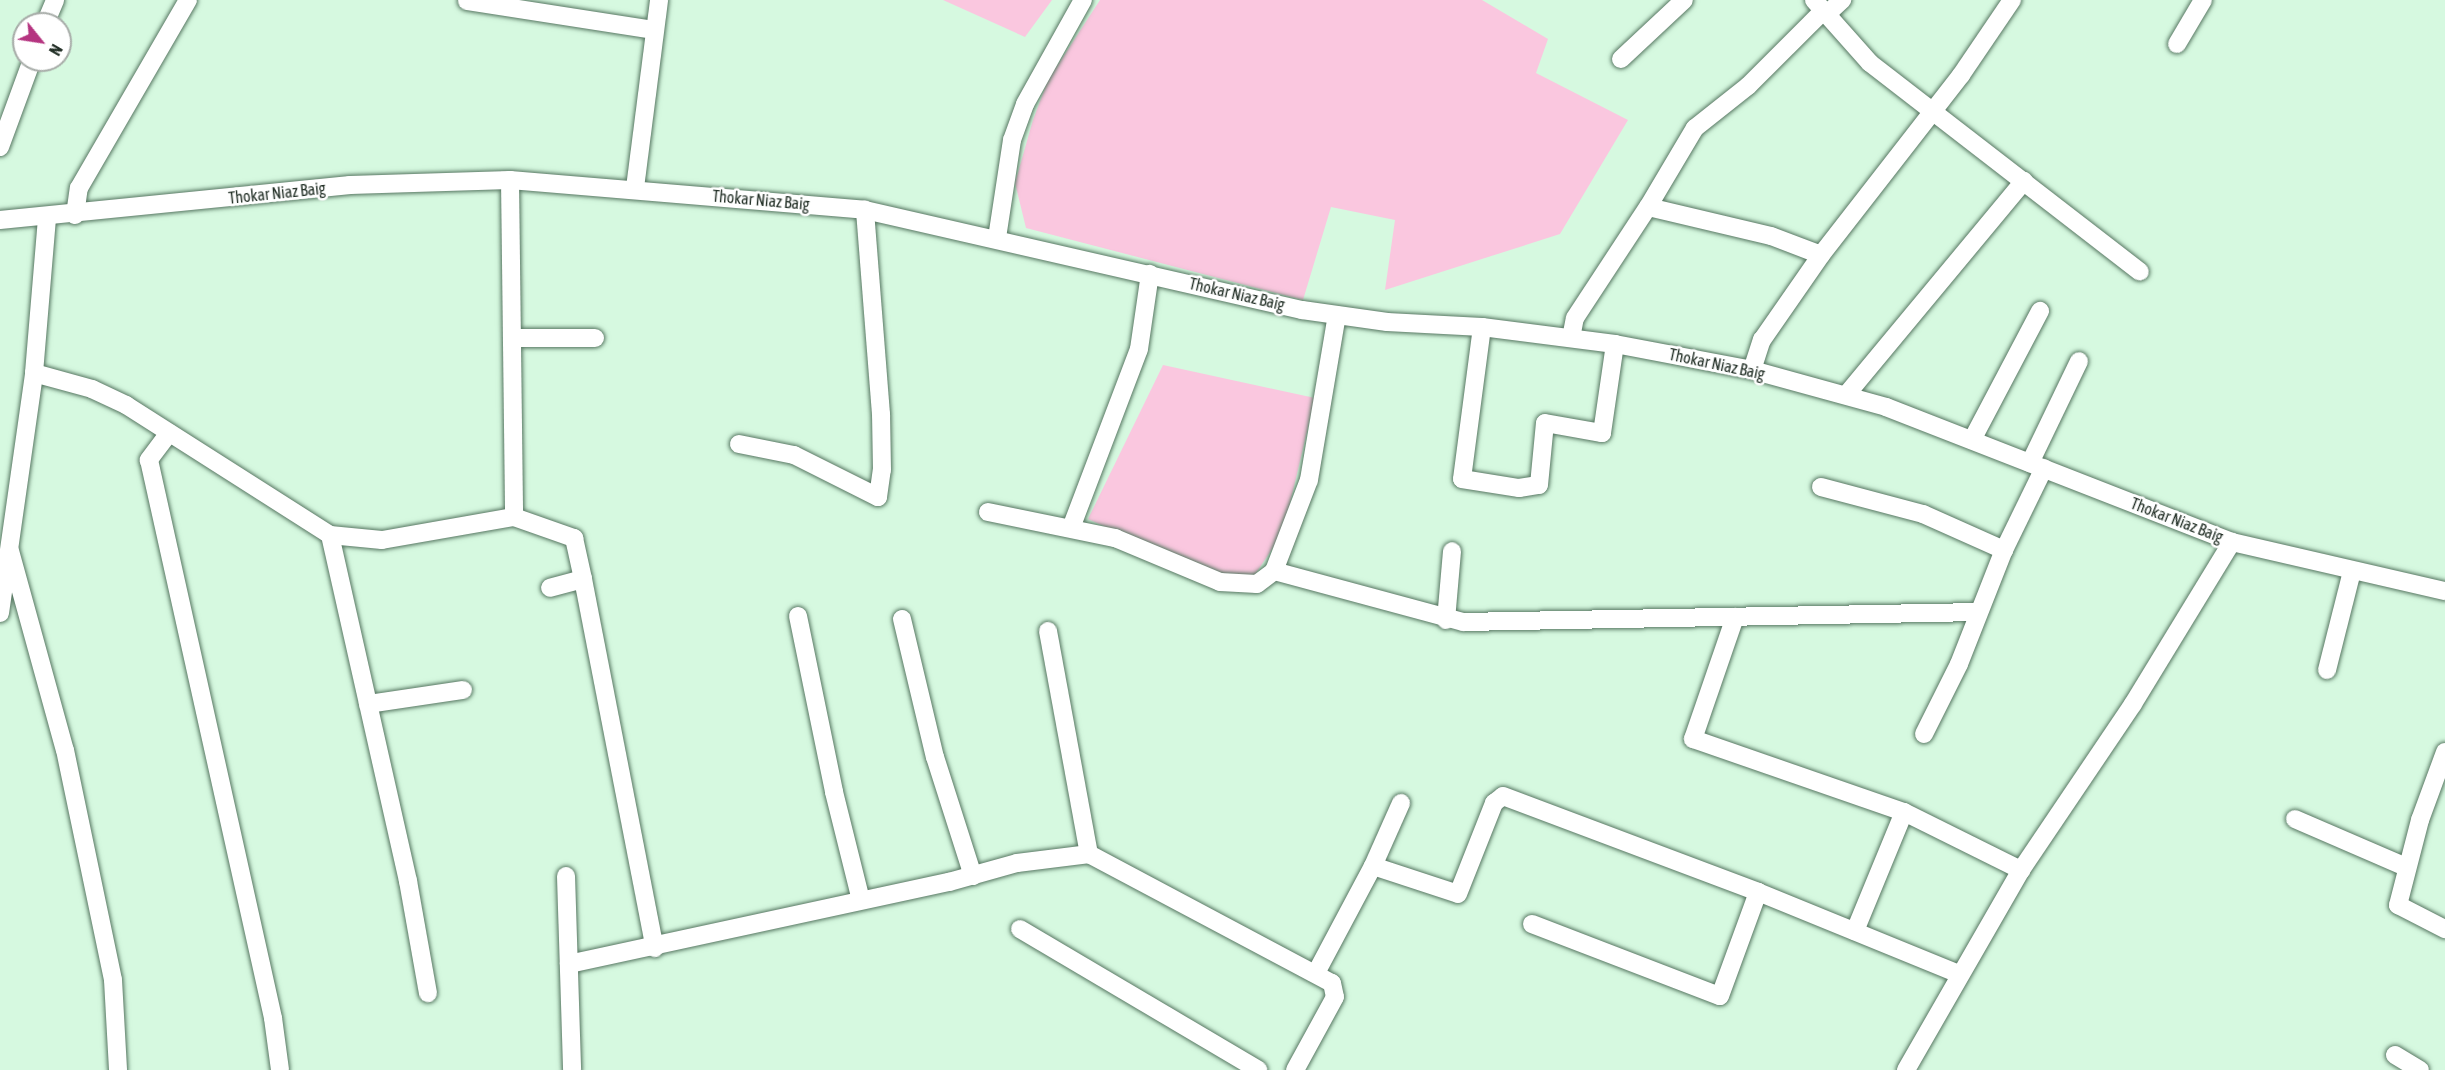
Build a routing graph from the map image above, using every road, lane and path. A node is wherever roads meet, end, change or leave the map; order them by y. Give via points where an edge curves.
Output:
1 (188, 0) edge
2 (467, 0) edge
3 (659, 0) edge
4 (1083, 0) edge
5 (1684, 0) edge
6 (1842, 0) edge
7 (2012, 0) edge
8 (2203, 0) edge
9 (1822, 8) edge
10 (654, 30) junction
11 (2177, 44) dead end
12 (1621, 59) dead end
13 (28, 72) edge
14 (1934, 110) junction
15 (0, 147) edge
16 (510, 180) junction
17 (2024, 181) junction
18 (635, 188) junction
19 (1648, 207) junction
20 (865, 210) junction
21 (75, 215) junction
22 (47, 218) junction
23 (0, 220) edge
24 (997, 238) junction
25 (1821, 255) junction
26 (2140, 272) dead end
27 (1150, 274) junction
28 (2040, 311) dead end
29 (1337, 315) junction
30 (1482, 327) junction
31 (513, 338) junction
32 (595, 338) dead end
33 (1571, 338) junction
34 (1615, 344) junction
35 (2079, 361) dead end
36 (1752, 370) junction
37 (34, 373) junction
38 (1847, 394) junction
39 (169, 433) junction
40 (1972, 440) junction
41 (740, 444) dead end
42 (2037, 466) junction
43 (1821, 487) dead end
44 (988, 512) dead end
45 (514, 517) junction
46 (1071, 528) junction
47 (330, 535) junction
48 (2232, 542) junction
49 (2004, 550) junction
50 (10, 551) junction
51 (1452, 551) dead end
52 (1274, 571) junction
53 (2352, 572) junction
54 (583, 579) junction
55 (550, 588) dead end
56 (2445, 591) edge
57 (1978, 612) junction
58 (0, 613) edge
59 (798, 616) dead end
60 (1736, 617) junction
61 (902, 619) dead end
62 (1446, 620) junction
63 (1048, 631) dead end
64 (2327, 670) dead end
65 (463, 690) dead end
66 (368, 704) junction
67 (1924, 734) dead end
68 (2445, 752) edge
69 (1401, 803) dead end
70 (1904, 812) junction
71 (2295, 819) dead end
72 (1089, 854) junction
73 (1373, 866) junction
74 (2406, 867) junction
75 (2021, 870) junction
76 (566, 876) dead end
77 (973, 876) junction
78 (1758, 892) junction
79 (861, 900) junction
80 (1532, 924) dead end
81 (1020, 929) dead end
82 (2445, 929) edge
83 (1855, 931) junction
84 (655, 948) junction
85 (569, 964) junction
86 (1316, 973) junction
87 (1959, 974) junction
88 (428, 993) dead end
89 (2395, 1055) dead end
90 (118, 1070) edge
91 (280, 1070) edge
92 (573, 1070) edge
93 (1258, 1070) edge
94 (1295, 1070) edge
95 (1906, 1070) edge
96 (2420, 1070) edge

1 - 21 street via 79,188
2 - 10 street
3 - 10 street
4 - 24 street via 1025,104 1012,140
5 - 12 street
6 - 9 street
7 - 14 street
8 - 11 street
9 - 14 street via 1870,63
9 - 19 street via 1748,86 1695,128
10 - 18 street
13 - 15 street
14 - 17 street
14 - 25 street
16 - 18 street, Thokar Niaz Baig
16 - 21 street, Thokar Niaz Baig via 350,185
16 - 31 street
17 - 26 street
17 - 38 street
18 - 20 street, Thokar Niaz Baig
19 - 25 street via 1771,236
19 - 33 street via 1575,318
20 - 24 street, Thokar Niaz Baig
20 - 41 street via 881,403 882,471 878,497 794,455
21 - 22 street, Thokar Niaz Baig
22 - 23 street, Thokar Niaz Baig
22 - 37 street
24 - 27 street, Thokar Niaz Baig
25 - 36 street via 1762,340
27 - 29 street, Thokar Niaz Baig
27 - 46 street via 1139,349
28 - 40 street
29 - 30 street, Thokar Niaz Baig
29 - 52 street via 1309,480
30 - 33 street, Thokar Niaz Baig
30 - 34 street via 1462,479 1519,488 1539,485 1545,423 1602,433
31 - 32 street
31 - 45 street
33 - 34 street, Thokar Niaz Baig
34 - 36 street, Thokar Niaz Baig
35 - 42 street
36 - 38 street, Thokar Niaz Baig
37 - 39 street via 92,388
37 - 50 street
38 - 40 street, Thokar Niaz Baig
39 - 47 street
39 - 91 street via 149,460 273,1018
40 - 42 street, Thokar Niaz Baig
42 - 48 street, Thokar Niaz Baig
42 - 49 street
43 - 49 street via 1923,514
44 - 46 street
45 - 47 street via 382,540
45 - 54 street via 574,538
46 - 52 street via 1115,538 1220,582 1257,584
47 - 66 street
48 - 53 street, Thokar Niaz Baig
48 - 75 street via 2133,704
49 - 57 street
50 - 58 street
50 - 90 street via 65,750 111,969
51 - 62 street
52 - 62 street
53 - 56 street, Thokar Niaz Baig
53 - 64 street
54 - 55 street
54 - 84 street
57 - 60 street
57 - 67 street via 1959,664
59 - 79 street
60 - 62 street
60 - 70 street via 1694,739
61 - 77 street via 935,757
63 - 72 street
65 - 66 street
66 - 88 street via 408,881
68 - 74 street
69 - 73 street
70 - 75 street
70 - 83 street
71 - 74 street
72 - 77 street via 1017,863
72 - 86 street
73 - 78 street via 1458,894 1494,803 1503,796
73 - 86 street
74 - 82 street via 2398,905
75 - 87 street
76 - 85 street
77 - 79 street
78 - 80 street via 1719,996
78 - 83 street
79 - 84 street
81 - 93 street
83 - 87 street
84 - 85 street
85 - 92 street
86 - 94 street via 1332,983 1335,997
87 - 95 street
89 - 96 street

